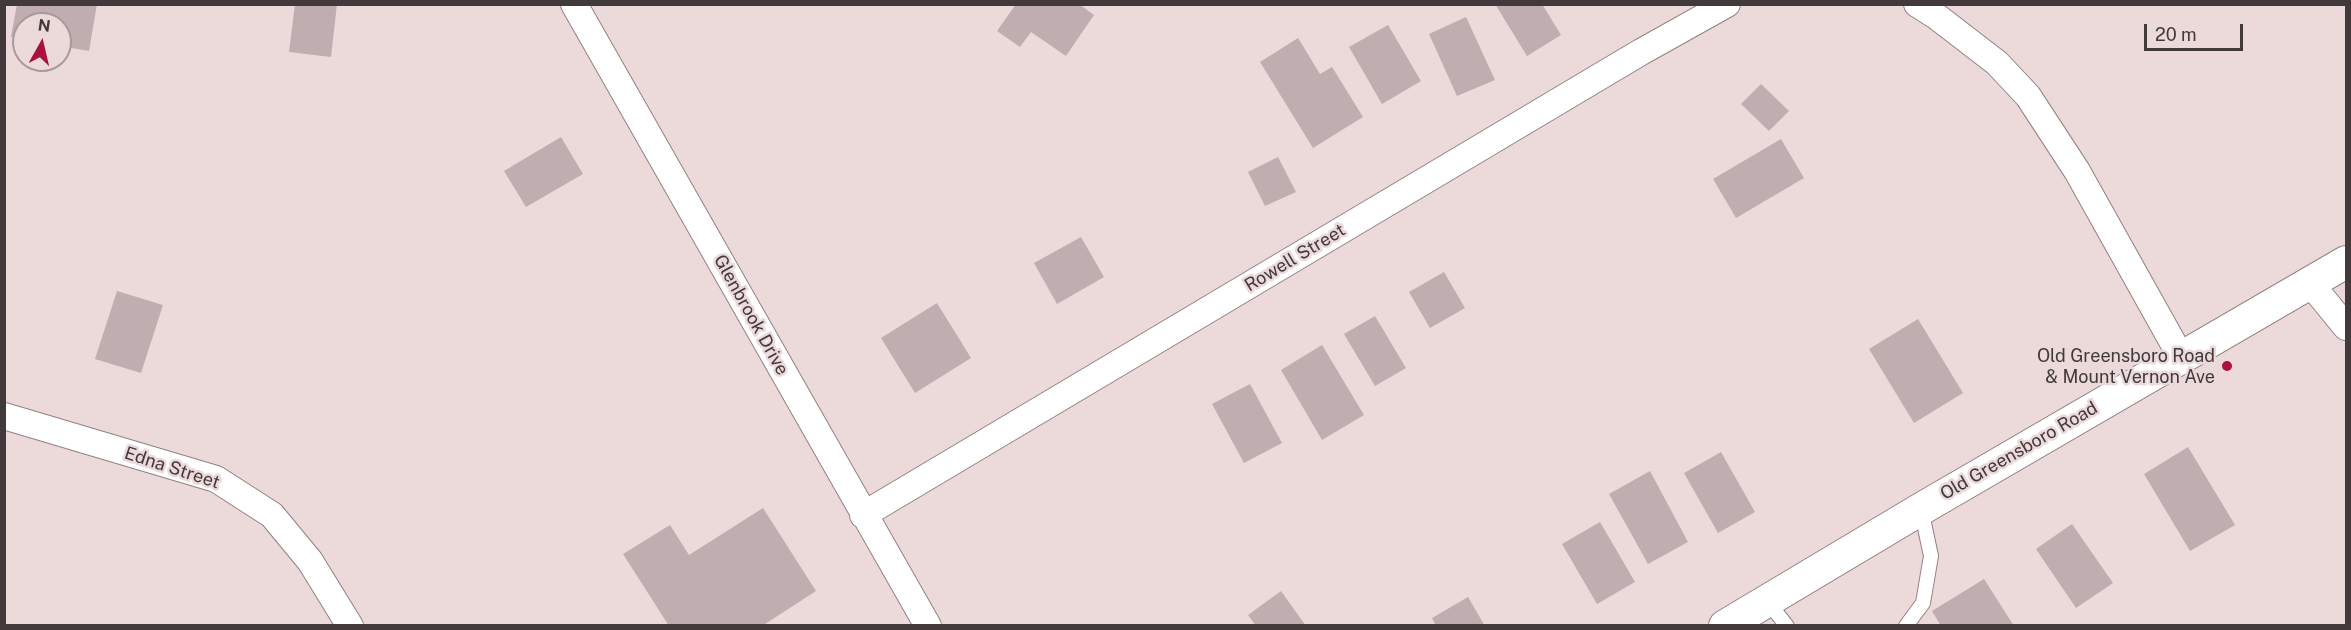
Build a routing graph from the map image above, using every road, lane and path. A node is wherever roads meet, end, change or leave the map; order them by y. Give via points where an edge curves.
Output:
1 (574, 4) edge
2 (1727, 4) edge
3 (1917, 4) edge
4 (2346, 262) edge
5 (2310, 283) junction
6 (2346, 327) edge
7 (2181, 357) junction
8 (4, 416) edge
9 (1921, 508) junction
10 (863, 515) junction
11 (1767, 601) junction
12 (350, 626) edge
13 (928, 626) edge
14 (1725, 626) edge
15 (1787, 626) edge
16 (1906, 626) edge

1 - 10 street, Glenbrook Drive
2 - 10 street, Rowell Street
3 - 7 street via 1997,63 2028,96 2077,171
4 - 5 street, Old Greensboro Road
5 - 6 street
5 - 7 street, Old Greensboro Road
7 - 9 street, Old Greensboro Road
8 - 12 street, Edna Street via 216,479 272,515 310,561
9 - 11 street, Old Greensboro Road
9 - 16 lane via 1931,556 1923,603
10 - 13 street, Glenbrook Drive
11 - 14 street, Old Greensboro Road
11 - 15 lane

